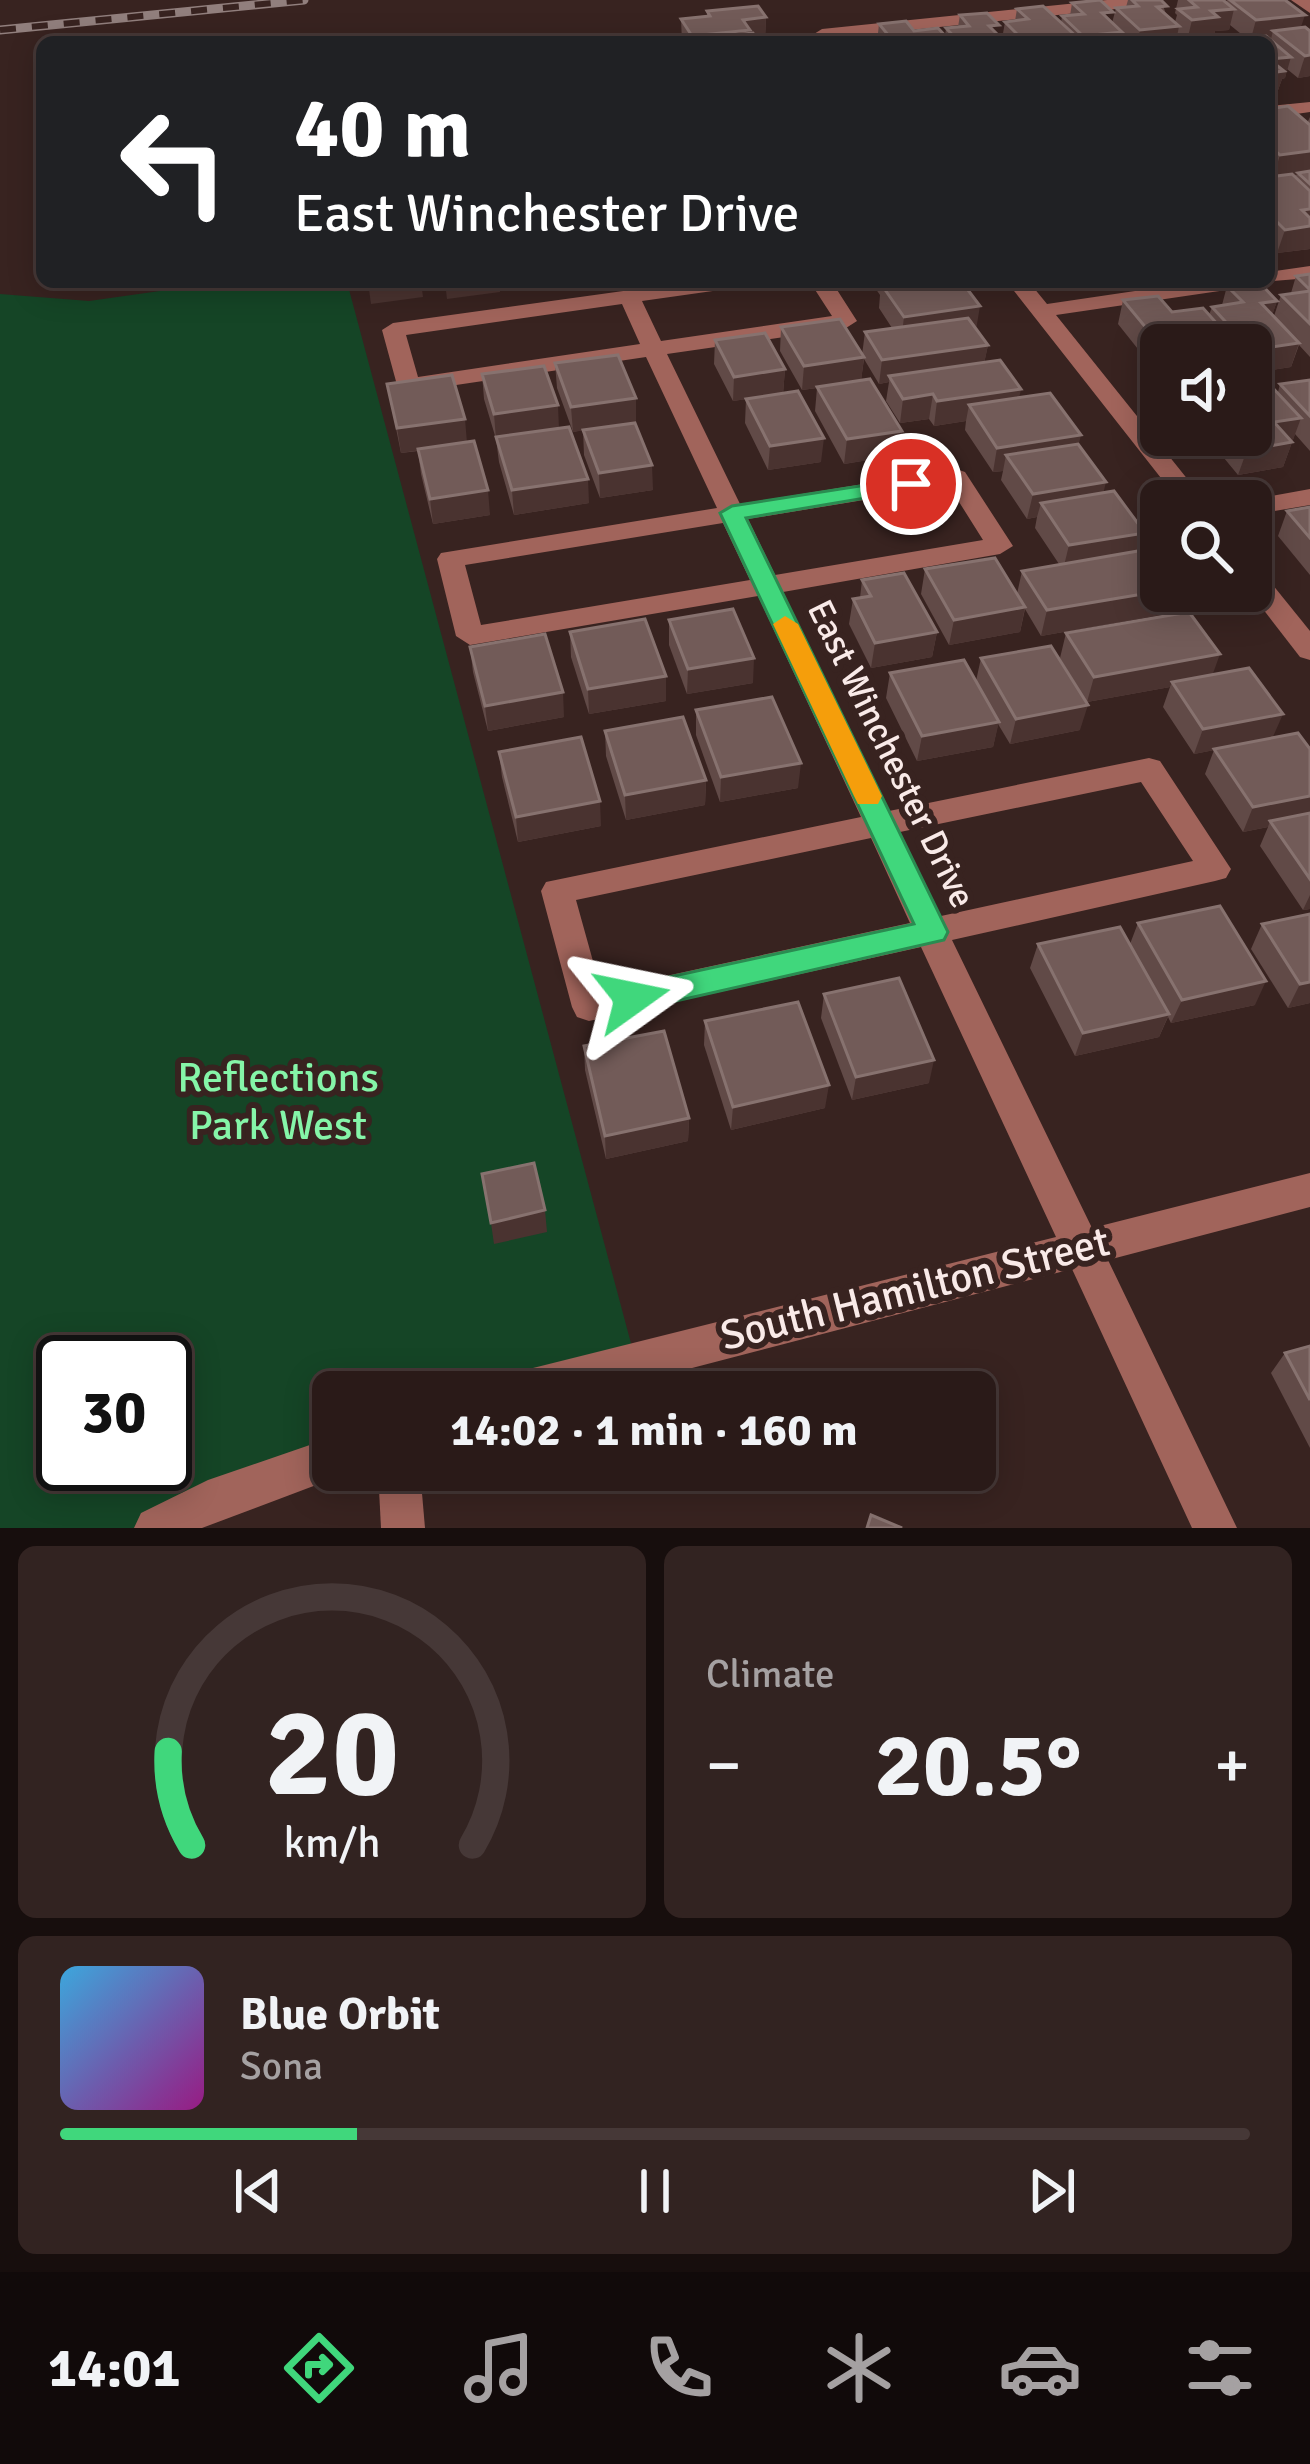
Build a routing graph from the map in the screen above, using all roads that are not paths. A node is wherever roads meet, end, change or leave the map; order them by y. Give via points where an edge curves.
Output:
1 (1155, 0) edge
2 (1299, 0) edge
3 (1310, 8) edge
4 (842, 36) edge
5 (1310, 106) edge
6 (1275, 111) edge
7 (1310, 272) edge
8 (1275, 277) edge
9 (692, 288) edge
10 (824, 288) edge
11 (1023, 288) edge
12 (1199, 288) edge
13 (629, 297) junction
14 (1041, 311) junction
15 (653, 350) junction
16 (1175, 480) edge
17 (1310, 497) edge
18 (1272, 503) edge
19 (732, 513) junction
20 (766, 585) junction
21 (1272, 602) edge
22 (1310, 650) edge
23 (881, 824) junction
24 (933, 932) junction
25 (1310, 1190) edge
26 (1084, 1245) junction
27 (601, 1371) edge
28 (312, 1465) edge
29 (400, 1491) edge
30 (156, 1528) edge
31 (403, 1528) edge
32 (1216, 1528) edge

1 - 4 street
2 - 3 street
5 - 6 street
7 - 8 street
9 - 13 street
10 - 15 street via 846,321
11 - 14 street
12 - 14 street
13 - 15 street, East Winchester Drive
13 - 15 street via 394,330 409,385
14 - 16 street
15 - 19 street, East Winchester Drive
17 - 18 street
19 - 20 street, East Winchester Drive
19 - 20 street via 956,477 1000,546
19 - 20 street via 450,559 470,636
20 - 23 street, East Winchester Drive
21 - 22 street
23 - 24 street, East Winchester Drive
23 - 24 street via 1149,769 1215,869
23 - 24 street via 557,891 590,1007
24 - 26 street, East Winchester Drive
25 - 26 street, South Hamilton Street
26 - 27 street, South Hamilton Street
26 - 32 street, East Winchester Drive
28 - 30 street
29 - 31 street

